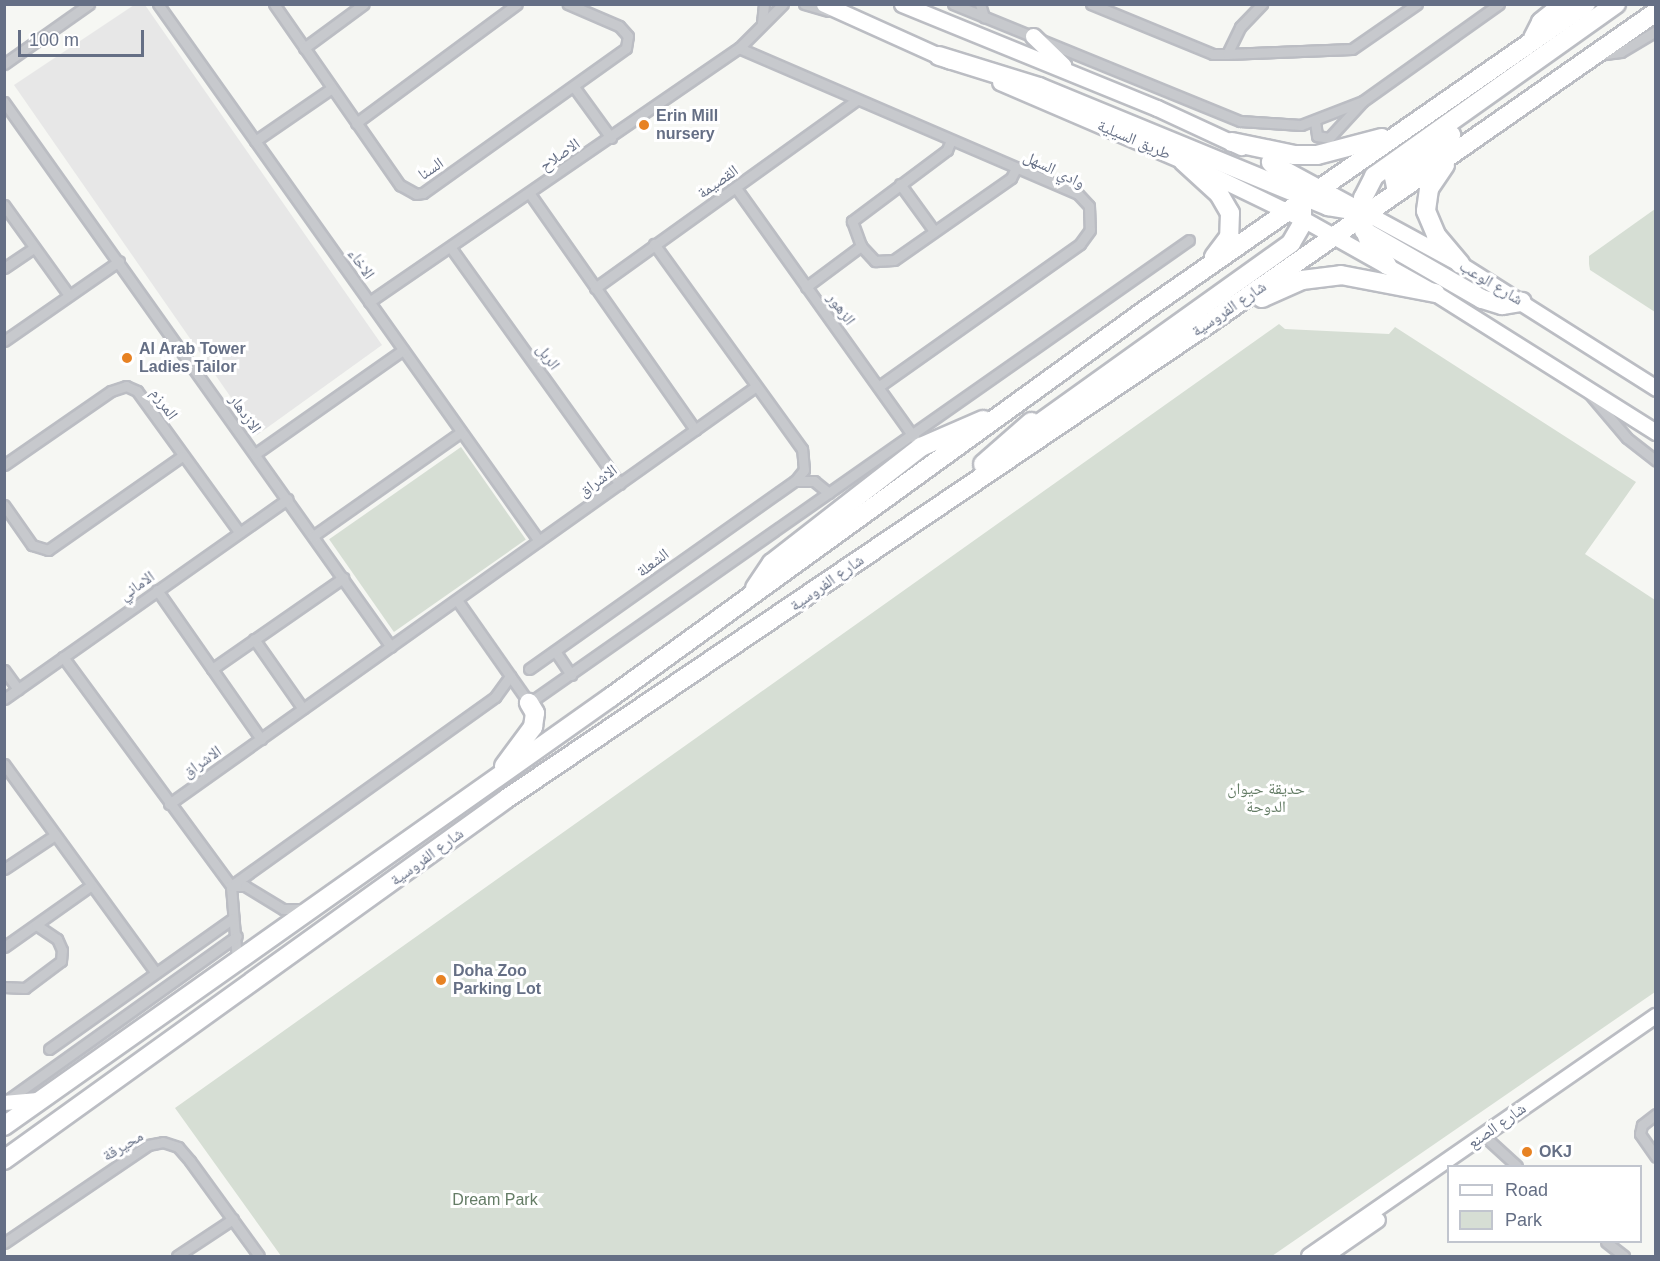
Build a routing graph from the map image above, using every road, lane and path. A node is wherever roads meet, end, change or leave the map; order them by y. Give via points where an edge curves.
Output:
1 (89, 4) edge
2 (158, 4) edge
3 (274, 4) edge
4 (364, 4) edge
5 (517, 4) edge
6 (568, 4) edge
7 (764, 4) edge
8 (783, 4) edge
9 (804, 4) edge
10 (824, 4) edge
11 (902, 4) edge
12 (980, 4) edge
13 (1091, 4) edge
14 (1262, 4) edge
15 (1417, 4) edge
16 (1499, 4) edge
17 (1563, 4) edge
18 (1616, 4) edge
19 (962, 6) edge
20 (1590, 12) edge
21 (1656, 12) edge
22 (984, 17) junction
23 (856, 18) junction
24 (762, 25) junction
25 (1656, 31) edge
26 (1033, 36) junction
27 (1532, 42) junction
28 (304, 48) junction
29 (740, 48) junction
30 (1227, 54) junction
31 (1595, 54) junction
32 (939, 56) junction
33 (4, 64) edge
34 (1070, 72) junction
35 (574, 87) junction
36 (332, 88) junction
37 (4, 93) edge
38 (857, 100) junction
39 (1364, 101) junction
40 (4, 102) edge
41 (13, 110) junction
42 (1315, 121) junction
43 (356, 123) junction
44 (1398, 134) junction
45 (611, 138) junction
46 (951, 140) junction
47 (255, 141) junction
48 (1232, 142) junction
49 (1456, 150) junction
50 (1183, 160) junction
51 (1272, 162) joint
52 (1016, 168) junction
53 (900, 184) junction
54 (1408, 185) junction
55 (736, 188) junction
56 (530, 194) junction
57 (1303, 203) junction
58 (4, 205) edge
59 (1361, 218) junction
60 (934, 231) junction
61 (1255, 234) junction
62 (1336, 236) junction
63 (1189, 240) dead end
64 (654, 244) junction
65 (861, 246) junction
66 (34, 248) junction
67 (451, 248) junction
68 (119, 261) junction
69 (1460, 264) junction
70 (1387, 265) junction
71 (4, 268) edge
72 (1197, 275) junction
73 (806, 287) junction
74 (595, 288) junction
75 (1435, 293) junction
76 (69, 295) junction
77 (369, 302) junction
78 (1522, 302) junction
79 (1214, 320) junction
80 (4, 341) edge
81 (403, 350) junction
82 (1581, 383) junction
83 (755, 387) junction
84 (878, 387) junction
85 (1656, 388) edge
86 (1004, 412) junction
87 (695, 430) junction
88 (461, 432) junction
89 (1656, 432) edge
90 (917, 441) junction
91 (255, 454) junction
92 (182, 456) junction
93 (1656, 460) edge
94 (982, 464) junction
95 (4, 465) edge
96 (795, 481) junction
97 (620, 484) junction
98 (829, 493) junction
99 (287, 499) junction
100 (4, 505) edge
101 (239, 532) junction
102 (313, 536) junction
103 (539, 542) junction
104 (852, 566) junction
105 (343, 578) junction
106 (157, 590) junction
107 (754, 594) junction
108 (458, 600) junction
109 (255, 639) junction
110 (391, 647) junction
111 (555, 651) junction
112 (63, 657) junction
113 (212, 669) junction
114 (529, 669) dead end
115 (4, 670) edge
116 (570, 675) junction
117 (510, 676) junction
118 (18, 689) junction
119 (4, 699) edge
120 (531, 706) junction
121 (303, 709) junction
122 (261, 739) junction
123 (6, 771) edge
124 (492, 782) junction
125 (169, 804) junction
126 (55, 835) junction
127 (4, 869) edge
128 (90, 886) junction
129 (231, 886) junction
130 (316, 906) junction
131 (48, 916) junction
132 (233, 918) junction
133 (36, 925) junction
134 (51, 932) junction
135 (237, 936) junction
136 (4, 947) edge
137 (237, 963) junction
138 (156, 973) junction
139 (4, 987) edge
140 (1656, 1016) edge
141 (1656, 1026) edge
142 (49, 1049) dead end
143 (46, 1098) junction
144 (4, 1103) edge
145 (1656, 1114) edge
146 (4, 1126) edge
147 (1486, 1139) junction
148 (1656, 1157) edge
149 (4, 1160) edge
150 (1450, 1165) edge
151 (1456, 1165) edge
152 (1515, 1165) edge
153 (1447, 1167) edge
154 (1447, 1171) edge
155 (232, 1219) junction
156 (4, 1243) edge
157 (1607, 1243) edge
158 (1331, 1251) edge
159 (177, 1257) edge
160 (259, 1257) edge
161 (1309, 1257) edge
162 (1624, 1257) edge

1 - 33 street
2 - 47 street, الاخاء
3 - 28 street, السنا
4 - 28 street
5 - 43 street
6 - 35 street, السنا via 619,26 629,42
7 - 24 street
8 - 24 street, الاصلاح
9 - 23 street
10 - 23 main road, طريق السيلية
11 - 34 main road
12 - 22 street
13 - 30 street via 1195,50
14 - 30 street via 1240,27
15 - 30 street via 1352,49
16 - 39 street
17 - 27 highway via 1541,22
18 - 20 highway
19 - 22 street
20 - 27 highway, شارع الفروسية
20 - 54 highway via 1533,75 1394,177 1396,187
20 - 59 highway via 1381,169 1368,185
21 - 31 highway, شارع الفروسية
22 - 26 street
23 - 32 main road, طريق السيلية
24 - 29 street, الاصلاح
25 - 31 street via 1620,52
26 - 34 main road
26 - 42 street via 1227,118 1280,126
27 - 44 highway, شارع الفروسية
28 - 36 street, السنا
29 - 38 street, وادي السهل
29 - 45 street, الاصلاح
31 - 49 highway, شارع الفروسية
32 - 50 main road, طريق السيلية
32 - 57 highway via 1039,87
34 - 48 main road
35 - 43 street, السنا via 416,194 400,185
35 - 45 street
36 - 43 street, السنا
36 - 47 street
37 - 41 street, الازدهار
38 - 46 street, وادي السهل
38 - 55 street, القصيمة
39 - 42 street
39 - 42 street via 1329,138 1317,136
40 - 41 street, الازدهار
41 - 68 street, الازدهار
44 - 48 highway via 1317,155 1294,155
44 - 57 highway, شارع الفروسية
45 - 56 street, الاصلاح
46 - 52 street, وادي السهل
46 - 53 street via 946,150
47 - 77 street, الاخاء
48 - 51 main road
49 - 54 highway, شارع الفروسية
49 - 69 highway via 1431,184 1426,207 1432,229
50 - 57 main road, طريق السيلية
50 - 72 highway via 1223,198 1231,217 1226,244
51 - 57 highway
52 - 60 street via 1011,178
52 - 84 street, وادي السهل via 1078,194 1089,206 1090,230 1080,244
53 - 60 street
53 - 65 street via 852,221
54 - 59 highway, شارع الفروسية
55 - 64 street, القصيمة
55 - 73 street, الزهور
56 - 67 street, الاصلاح
56 - 74 street
57 - 59 highway
57 - 59 main road, شارع الوعب
57 - 61 highway, شارع الفروسية
57 - 62 main road, طريق السيلية
57 - 94 highway via 1294,238 1281,251
58 - 66 street
59 - 62 highway, شارع الفروسية
59 - 69 main road, شارع الوعب
59 - 70 highway
59 - 78 highway via 1482,298 1502,305
60 - 65 street via 894,260 882,263 871,258
61 - 72 highway, شارع الفروسية
61 - 94 highway via 1267,235 1266,247 1093,370
62 - 70 main road, طريق السيلية
62 - 79 highway, شارع الفروسية
63 - 90 street
64 - 74 street, القصيمة
64 - 83 street
65 - 73 street
66 - 71 street
66 - 76 street
67 - 77 street, الاصلاح
67 - 97 street, الربل
68 - 76 street
68 - 91 street, الازدهار
69 - 78 main road, شارع الوعب
70 - 75 main road, طريق السيلية
72 - 86 highway, شارع الفروسية
73 - 84 street, الزهور
74 - 87 street
75 - 79 highway via 1358,276 1324,276 1294,283
75 - 82 main road
76 - 80 street
77 - 81 street, الاخاء
78 - 85 main road, شارع الوعب
79 - 104 highway, شارع الفروسية
81 - 88 street, الاخاء
81 - 91 street
82 - 89 main road
82 - 93 street via 1610,420
83 - 87 street, الاشراق
83 - 96 street via 805,455 804,470
84 - 90 street, الزهور
86 - 90 highway
86 - 107 highway, شارع الفروسية
87 - 97 street, الاشراق
88 - 102 street
88 - 103 street, الاخاء
90 - 98 street
90 - 107 highway via 772,563
91 - 99 street, الازدهار
92 - 95 street, المرزم via 137,391 126,386 111,391
92 - 100 street via 48,550 32,545
92 - 101 street, المرزم
94 - 104 highway
96 - 98 street via 814,481
96 - 111 street, الشعلة
97 - 103 street, الاشراق
98 - 116 street
99 - 101 street, الاماني
99 - 102 street, الازدهار
101 - 106 street, الاماني
102 - 105 street, الازدهار
103 - 108 street, الاشراق
104 - 149 highway, شارع الفروسية via 506,799
105 - 109 street
105 - 110 street, الازدهار
106 - 112 street, الاماني
106 - 113 street
107 - 124 highway, شارع الفروسية
108 - 110 street, الاشراق
108 - 117 street
109 - 113 street
109 - 121 street
110 - 121 street, الاشراق
111 - 114 street, الشعلة
111 - 116 street
112 - 118 street, الاماني
112 - 125 street
113 - 122 street
115 - 118 street
116 - 120 street
117 - 120 street
117 - 129 street via 495,697
118 - 119 street, الاماني
120 - 124 highway via 535,722
121 - 122 street, الاشراق
122 - 125 street, الاشراق
123 - 126 street
124 - 130 highway, شارع الفروسية
125 - 129 street
126 - 127 street
126 - 128 street
128 - 131 street
128 - 138 street
129 - 130 street via 246,886 283,909
129 - 132 street
130 - 137 highway, شارع الفروسية
131 - 133 street
131 - 134 street
132 - 135 street
132 - 138 street
133 - 134 street
133 - 136 street
134 - 139 street via 63,956 58,966 25,988
135 - 137 street
135 - 144 street
137 - 143 highway, شارع الفروسية
138 - 142 street
140 - 147 street, شارع الصنع
141 - 147 street, شارع الصنع
143 - 144 street
143 - 146 highway, شارع الفروسية
145 - 148 street via 1642,1125 1640,1134
147 - 150 street, شارع الصنع
147 - 151 street, شارع الصنع
147 - 152 street
153 - 158 street, شارع الصنع
154 - 158 street, شارع الصنع
155 - 156 street, محيرقة via 178,1147 163,1142 148,1145
155 - 159 street
155 - 160 street, محيرقة
157 - 162 street
158 - 161 street, شارع الصنع

